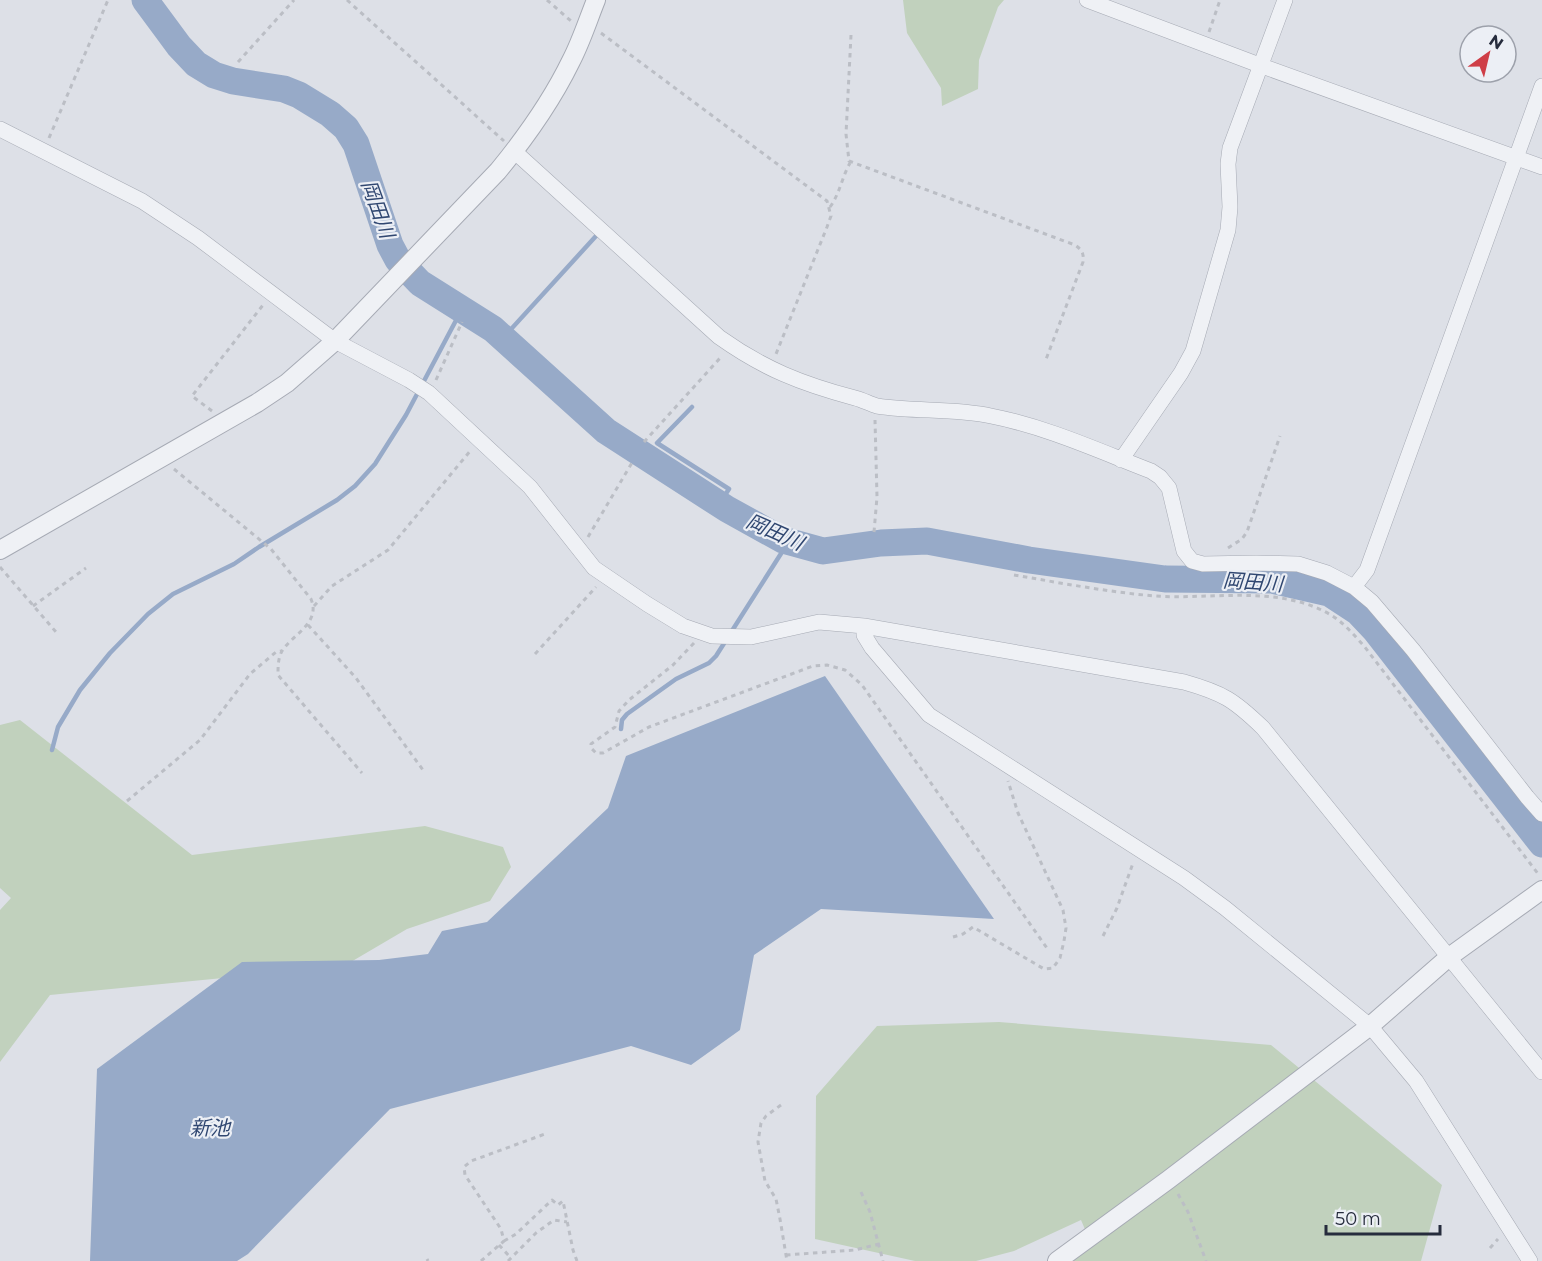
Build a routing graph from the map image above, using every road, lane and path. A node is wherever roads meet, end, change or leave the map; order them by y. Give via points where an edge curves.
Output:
1 (108, 0) edge
2 (294, 0) edge
3 (347, 0) edge
4 (547, 0) edge
5 (596, 0) edge
6 (1087, 0) edge
7 (1220, 0) edge
8 (1286, 0) edge
9 (585, 28) junction
10 (851, 34) dead end
11 (1204, 44) junction
12 (238, 62) dead end
13 (1262, 66) junction
14 (1542, 86) edge
15 (0, 129) edge
16 (42, 150) junction
17 (514, 151) junction
18 (1515, 157) junction
19 (850, 162) junction
20 (1542, 167) edge
21 (830, 207) junction
22 (272, 293) junction
23 (462, 322) dead end
24 (335, 341) junction
25 (731, 346) junction
26 (1045, 362) dead end
27 (770, 369) junction
28 (429, 393) junction
29 (876, 405) junction
30 (220, 425) junction
31 (1280, 436) dead end
32 (480, 440) junction
33 (644, 442) dead end
34 (162, 457) junction
35 (1121, 460) junction
36 (633, 461) dead end
37 (874, 532) dead end
38 (0, 550) edge
39 (579, 550) junction
40 (1226, 550) dead end
41 (0, 567) edge
42 (86, 568) dead end
43 (1014, 575) dead end
44 (605, 577) junction
45 (1354, 587) junction
46 (33, 606) junction
47 (314, 606) junction
48 (308, 625) junction
49 (864, 626) junction
50 (700, 631) junction
51 (56, 632) dead end
52 (282, 651) junction
53 (535, 654) dead end
54 (423, 770) dead end
55 (1015, 770) junction
56 (362, 773) dead end
57 (127, 801) dead end
58 (1542, 814) edge
59 (1140, 850) junction
60 (1542, 880) edge
61 (1542, 890) edge
62 (1103, 936) dead end
63 (953, 937) dead end
64 (1049, 951) dead end
65 (1449, 957) junction
66 (1370, 1026) junction
67 (1542, 1072) edge
68 (781, 1105) dead end
69 (545, 1134) dead end
70 (1168, 1180) junction
71 (861, 1192) dead end
72 (567, 1222) junction
73 (504, 1241) junction
74 (879, 1244) junction
75 (499, 1245) junction
76 (786, 1255) junction
77 (509, 1259) edge
78 (481, 1261) edge
79 (577, 1261) edge
80 (787, 1261) edge
81 (883, 1261) edge
82 (1057, 1261) edge
83 (1206, 1261) edge
84 (1530, 1261) edge

1 - 16 path via 52,135
2 - 12 path
3 - 17 path
4 - 9 path via 575,25
5 - 9 street
6 - 11 street
7 - 11 path
8 - 13 street
9 - 17 street via 561,81
9 - 21 path via 600,32
10 - 19 path via 846,134
11 - 13 street
13 - 18 street
13 - 35 street via 1230,148 1228,230 1193,351
14 - 18 street
15 - 16 street
16 - 22 street via 142,201
17 - 24 street
17 - 25 street
18 - 20 street
18 - 45 street via 1367,570
19 - 21 path
19 - 26 path via 1081,249 1083,262
21 - 27 path via 827,227
22 - 24 street
22 - 30 path via 192,396 213,411
23 - 28 path
24 - 28 street
24 - 30 street via 286,383
25 - 27 street
25 - 33 path
27 - 29 street via 828,392
28 - 32 street
29 - 35 street via 988,415 1035,426
29 - 37 path
30 - 34 street
31 - 40 path via 1247,532
32 - 39 street via 530,487
32 - 47 path via 388,550 332,586
34 - 38 street
34 - 47 path via 271,549
35 - 45 street via 1151,471 1170,488 1184,551 1192,561 1298,564 1328,573
36 - 39 path
39 - 44 street
41 - 46 path
42 - 46 path
43 - 60 path via 1156,596 1288,599 1332,616 1364,646
44 - 50 street via 674,620
44 - 53 path
45 - 58 street via 1389,620
46 - 51 path
47 - 48 path
48 - 52 path
48 - 54 path via 356,678
49 - 50 street via 819,622 751,637 712,636
49 - 55 street via 864,635 872,648 929,715
49 - 65 street via 1184,682 1233,700 1263,728
50 - 64 path via 684,654 629,700 615,727 591,744 596,753 603,753 650,727 813,666 845,670 862,685 905,744
52 - 56 path via 278,675
52 - 57 path via 250,674 200,740
55 - 59 street
55 - 63 path via 1008,779 1009,787 1063,910 1065,928 1060,958 1053,968 1044,969 973,927
59 - 62 path
59 - 66 street via 1225,908
61 - 65 street
65 - 66 street
65 - 67 street
66 - 70 street
66 - 84 street via 1416,1081
68 - 76 path via 761,1123 758,1142 765,1181 776,1199
69 - 73 path via 471,1161 465,1167 465,1175 501,1229
70 - 82 street
70 - 83 path via 1188,1212
71 - 74 path
72 - 73 path via 563,1201 558,1206 552,1200
72 - 77 path via 554,1220
72 - 79 path
73 - 75 path
74 - 76 path via 855,1250
74 - 81 path
75 - 77 path
75 - 78 path
76 - 80 path

